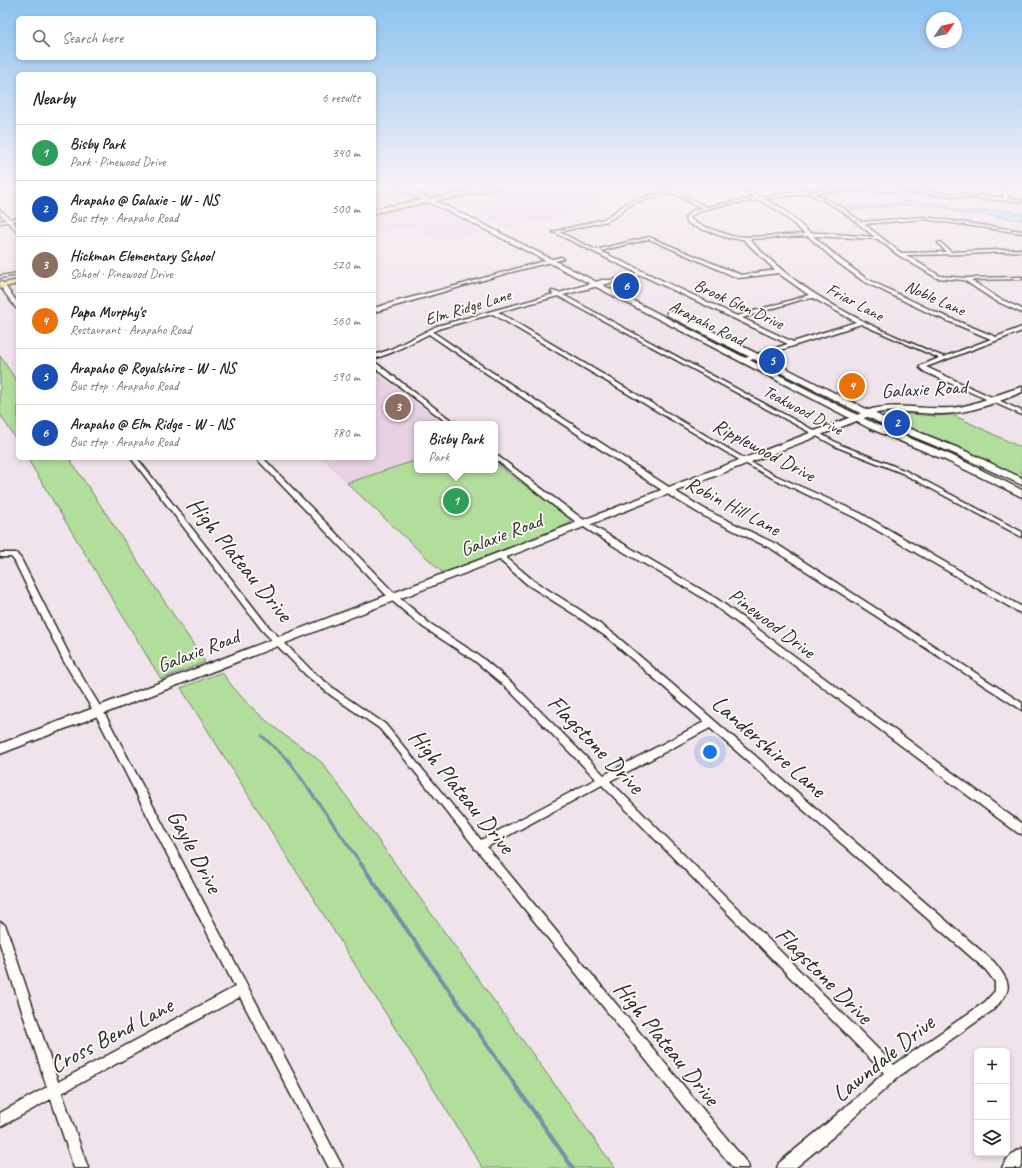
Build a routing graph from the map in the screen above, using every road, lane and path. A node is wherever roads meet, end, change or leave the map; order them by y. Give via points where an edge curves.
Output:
1 (513, 242) edge
2 (528, 242) edge
3 (576, 242) edge
4 (635, 242) edge
5 (657, 242) edge
6 (749, 242) edge
7 (817, 242) edge
8 (884, 242) edge
9 (940, 243) dead end
10 (1022, 250) edge
11 (596, 251) junction
12 (950, 253) junction
13 (900, 254) junction
14 (561, 258) junction
15 (551, 261) junction
16 (779, 271) junction
17 (642, 273) junction
18 (16, 275) edge
19 (1022, 278) edge
20 (16, 279) edge
21 (965, 279) junction
22 (608, 281) junction
23 (16, 282) edge
24 (0, 283) edge
25 (595, 283) junction
26 (554, 292) junction
27 (560, 295) junction
28 (814, 296) junction
29 (527, 303) junction
30 (16, 304) edge
31 (376, 309) edge
32 (1022, 311) edge
33 (494, 312) junction
34 (737, 318) junction
35 (862, 322) junction
36 (1022, 329) edge
37 (429, 331) junction
38 (996, 338) junction
39 (792, 344) junction
40 (376, 356) edge
41 (756, 356) junction
42 (943, 358) junction
43 (744, 360) junction
44 (376, 366) edge
45 (1022, 389) edge
46 (994, 400) junction
47 (1022, 413) edge
48 (869, 414) junction
49 (857, 418) junction
50 (449, 421) edge
51 (817, 434) junction
52 (498, 458) edge
53 (136, 460) edge
54 (261, 460) edge
55 (745, 461) junction
56 (1022, 482) edge
57 (669, 491) junction
58 (1022, 494) edge
59 (584, 524) junction
60 (1022, 535) edge
61 (0, 556) edge
62 (499, 556) junction
63 (393, 597) junction
64 (1022, 611) edge
65 (279, 641) junction
66 (1022, 707) edge
67 (98, 711) junction
68 (711, 723) junction
69 (0, 749) edge
70 (603, 780) junction
71 (1022, 830) edge
72 (479, 846) junction
73 (0, 926) edge
74 (1001, 980) joint
75 (243, 989) junction
76 (893, 1073) junction
77 (55, 1091) junction
78 (0, 1120) edge
79 (1022, 1155) edge
80 (81, 1168) edge
81 (336, 1168) edge
82 (742, 1168) edge
83 (784, 1168) edge
84 (1009, 1168) edge

1 - 15 main road, Arapaho Road
2 - 14 main road, Arapaho Road
3 - 11 street, Brook Glen Drive
4 - 11 street
5 - 16 street via 740,277
6 - 16 street, Friar Lane
7 - 38 street, Noble Lane via 865,280 926,311
8 - 13 street
9 - 12 street
10 - 12 street
11 - 17 street, Brook Glen Drive
12 - 13 street
13 - 21 street via 939,277
14 - 15 street
14 - 22 main road, Arapaho Road
15 - 25 main road, Arapaho Road
15 - 31 street
16 - 28 street, Friar Lane
17 - 22 street, Elm Ridge Lane
17 - 34 street, Brook Glen Drive
18 - 24 street
19 - 21 street
20 - 24 main road
21 - 32 street via 990,296
22 - 25 street, Elm Ridge Lane
22 - 41 main road, Arapaho Road
23 - 24 main road
24 - 30 street
25 - 26 street, Elm Ridge Lane
25 - 27 street, Elm Ridge Lane
25 - 43 main road, Arapaho Road
26 - 27 street, Teakwood Drive
26 - 29 street, Elm Ridge Lane
27 - 29 street, Elm Ridge Lane
27 - 51 street, Teakwood Drive
28 - 34 street
28 - 35 street, Friar Lane
29 - 33 street, Elm Ridge Lane
33 - 37 street, Elm Ridge Lane
33 - 55 street, Ripplewood Drive
34 - 39 street, Brook Glen Drive
35 - 39 street
35 - 42 street, Friar Lane
36 - 38 street
37 - 40 street, Elm Ridge Lane via 401,348
37 - 57 street, Robin Hill Lane
38 - 42 street
39 - 41 street
41 - 43 street
41 - 48 main road, Arapaho Road
42 - 46 street via 922,367
43 - 49 main road, Arapaho Road
44 - 50 street
45 - 46 street, Galaxie Road
46 - 47 street
46 - 48 street, Galaxie Road via 952,411 894,408
48 - 49 street, Galaxie Road
48 - 56 main road, Arapaho Road via 965,454
49 - 51 street, Galaxie Road
49 - 58 main road, Arapaho Road via 947,457
51 - 55 street, Galaxie Road
51 - 60 street, Teakwood Drive via 839,446 904,472
52 - 59 street, Pinewood Drive
53 - 65 street, High Plateau Drive via 265,628
54 - 63 street, Flagstone Drive
55 - 57 street, Galaxie Road
55 - 64 street, Ripplewood Drive via 857,515
57 - 59 street, Galaxie Road
57 - 66 street, Robin Hill Lane via 705,513 775,547
59 - 62 street, Galaxie Road
59 - 71 street, Pinewood Drive via 714,601
61 - 67 street, Gayle Drive via 13,555 17,559
62 - 63 street, Galaxie Road
62 - 68 street, Landershire Lane via 531,583 611,636
63 - 65 street, Galaxie Road
63 - 70 street, Flagstone Drive via 426,625 495,672
65 - 67 street, Galaxie Road
65 - 72 street, High Plateau Drive via 323,684 382,726
67 - 69 street, Galaxie Road
67 - 75 street, Gayle Drive
68 - 70 street
68 - 74 street, Landershire Lane via 990,966
70 - 72 street
70 - 76 street, Flagstone Drive
72 - 82 street, High Plateau Drive
73 - 77 street
74 - 76 street, Lawndale Drive via 1001,993 989,1006
75 - 77 street, Cross Bend Lane
75 - 81 street, Gayle Drive
76 - 83 street, Lawndale Drive
77 - 78 street, Cross Bend Lane
77 - 80 street
79 - 84 street

